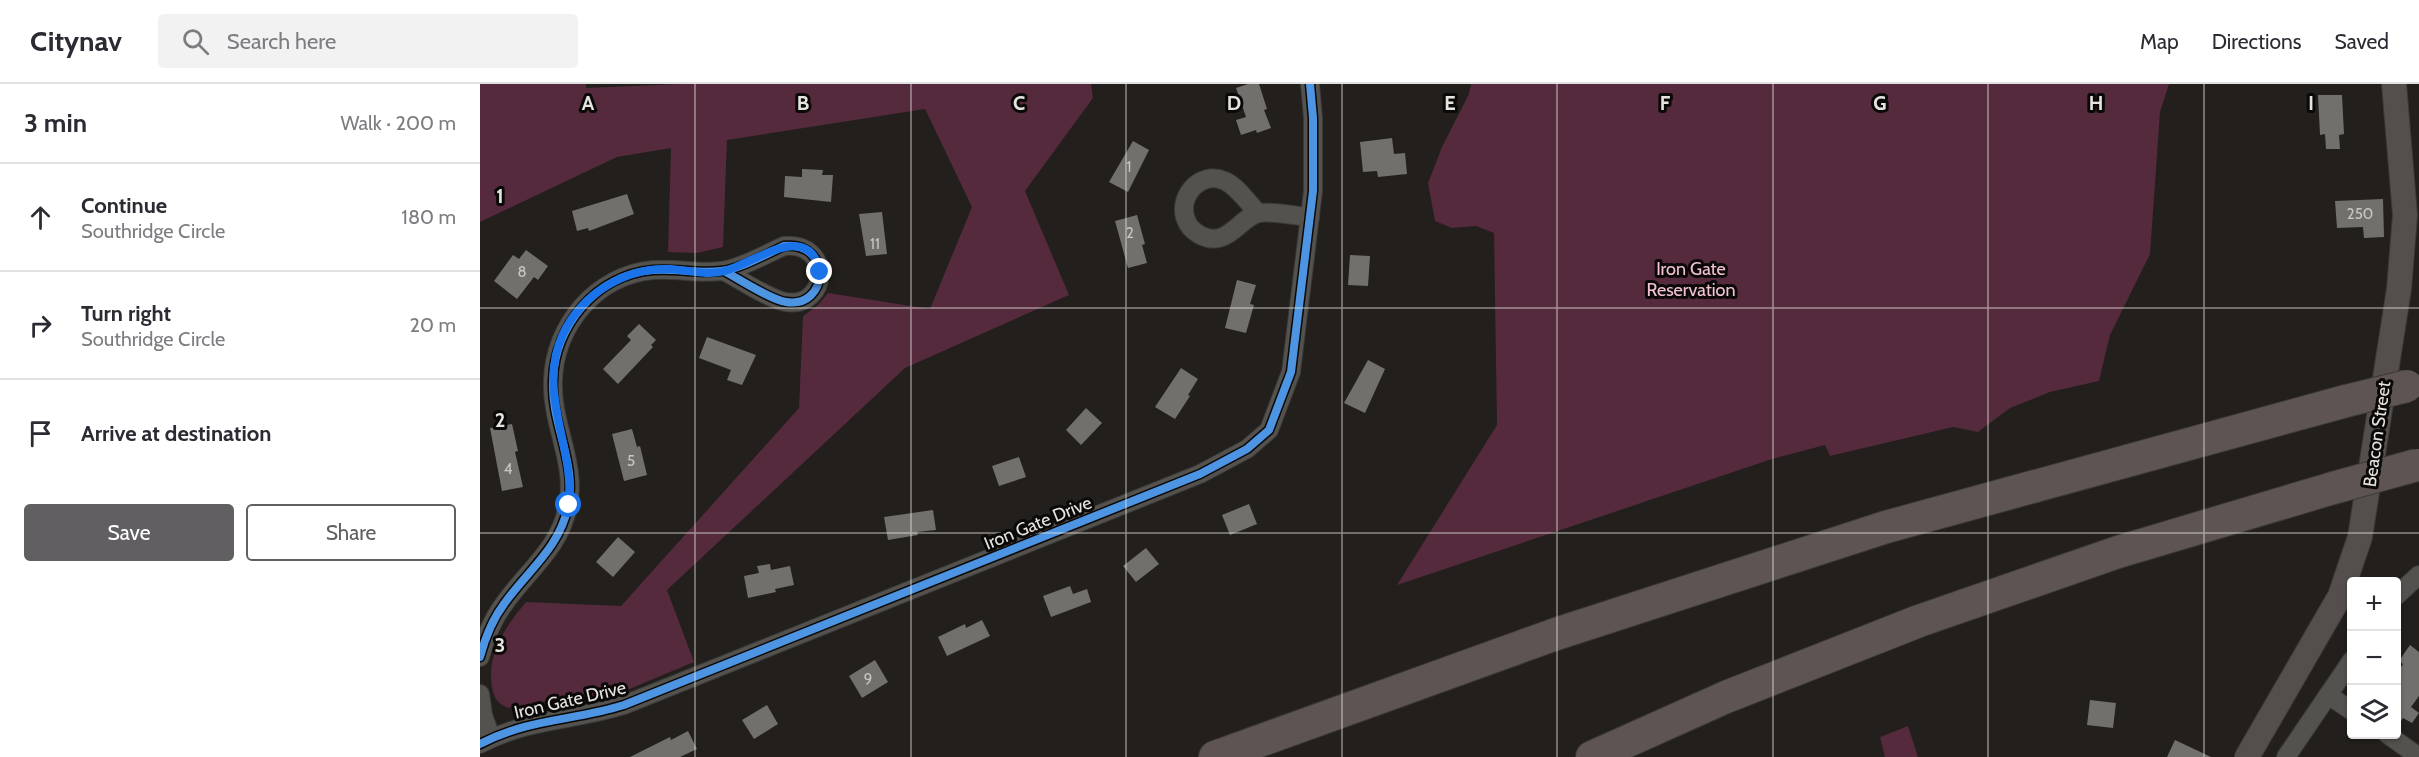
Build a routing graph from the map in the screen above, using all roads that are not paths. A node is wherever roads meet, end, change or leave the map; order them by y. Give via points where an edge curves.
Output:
1 (1310, 84) edge
2 (2394, 84) edge
3 (1258, 213) dead end
4 (1310, 217) junction
5 (724, 271) junction
6 (2413, 384) edge
7 (2418, 465) edge
8 (2419, 575) edge
9 (2401, 592) edge
10 (480, 657) edge
11 (2347, 667) edge
12 (480, 694) edge
13 (2328, 695) junction
14 (2347, 708) edge
15 (2392, 739) edge
16 (485, 741) edge
17 (1215, 757) edge
18 (1592, 757) edge
19 (2247, 757) edge
20 (2286, 757) edge
21 (2419, 757) edge

1 - 4 street, Iron Gate Drive
2 - 19 main road, Beacon Street via 2405,215 2399,289 2360,537 2340,596
3 - 4 street
4 - 16 street, Iron Gate Drive via 1291,372 1269,430 1247,449 1189,478 635,700 608,710 529,724
5 - 5 street via 791,246 813,255 820,272 811,295 794,303 782,301
5 - 10 street via 668,269 631,274 598,292 572,319 553,371 555,408 570,470 567,513 548,552 492,622
6 - 17 highway, bridge via 1886,527 1556,634
7 - 18 highway, bridge via 2118,552 1919,621 1726,698
8 - 9 street
11 - 13 street
12 - 16 street
13 - 14 street
13 - 20 street
15 - 21 street

